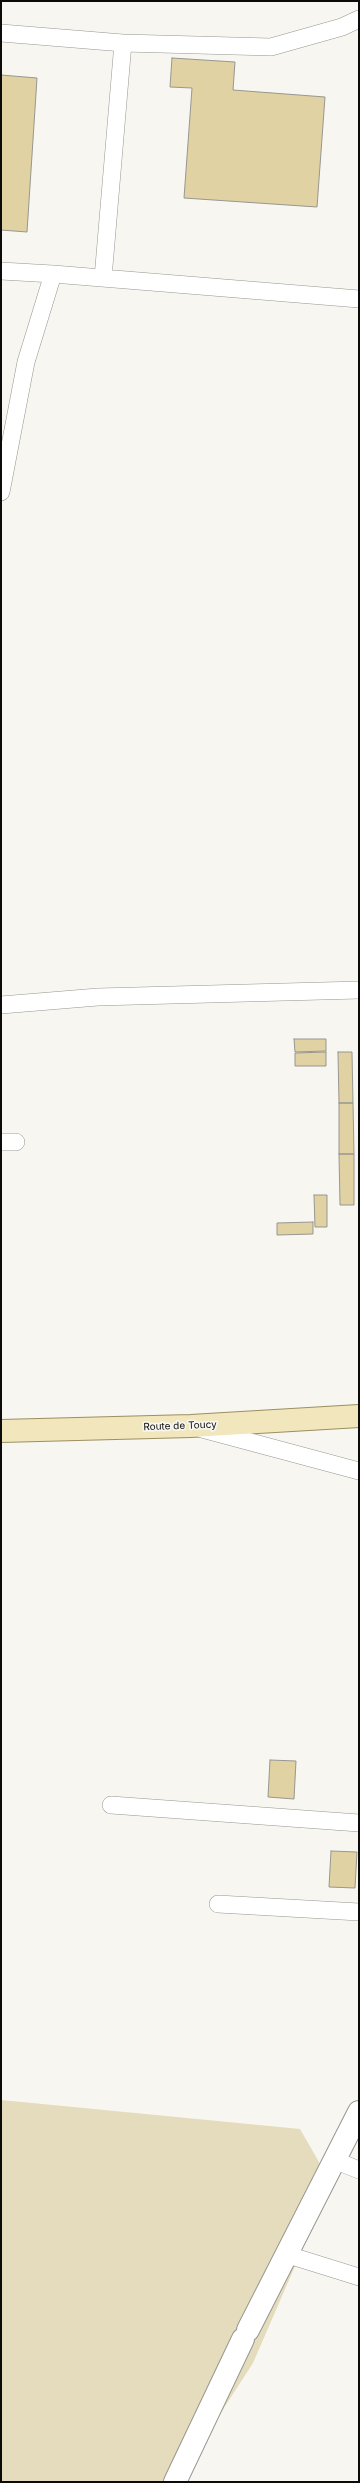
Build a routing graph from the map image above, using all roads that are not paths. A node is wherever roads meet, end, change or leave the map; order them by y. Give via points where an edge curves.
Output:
1 (359, 19) edge
2 (1, 33) edge
3 (123, 43) junction
4 (1, 271) edge
5 (53, 274) junction
6 (103, 278) junction
7 (359, 299) edge
8 (2, 483) edge
9 (359, 990) edge
10 (1, 1005) edge
11 (359, 1416) edge
12 (191, 1426) junction
13 (1, 1431) edge
14 (359, 1471) edge
15 (111, 1805) dead end
16 (359, 1823) edge
17 (218, 1904) dead end
18 (359, 1912) edge
19 (359, 2112) edge
20 (334, 2160) junction
21 (359, 2170) edge
22 (285, 2254) junction
23 (359, 2277) edge
24 (176, 2482) edge

1 - 3 lane via 342,27 271,47
2 - 3 lane
3 - 6 lane
4 - 5 lane
5 - 6 lane
5 - 8 lane via 26,362
6 - 7 lane
9 - 10 lane via 98,997
11 - 12 main road, Route de Toucy
12 - 13 main road, Route de Toucy
12 - 14 lane
15 - 16 lane
17 - 18 lane
19 - 20 street
20 - 21 lane
20 - 22 street
22 - 23 lane
22 - 24 street

